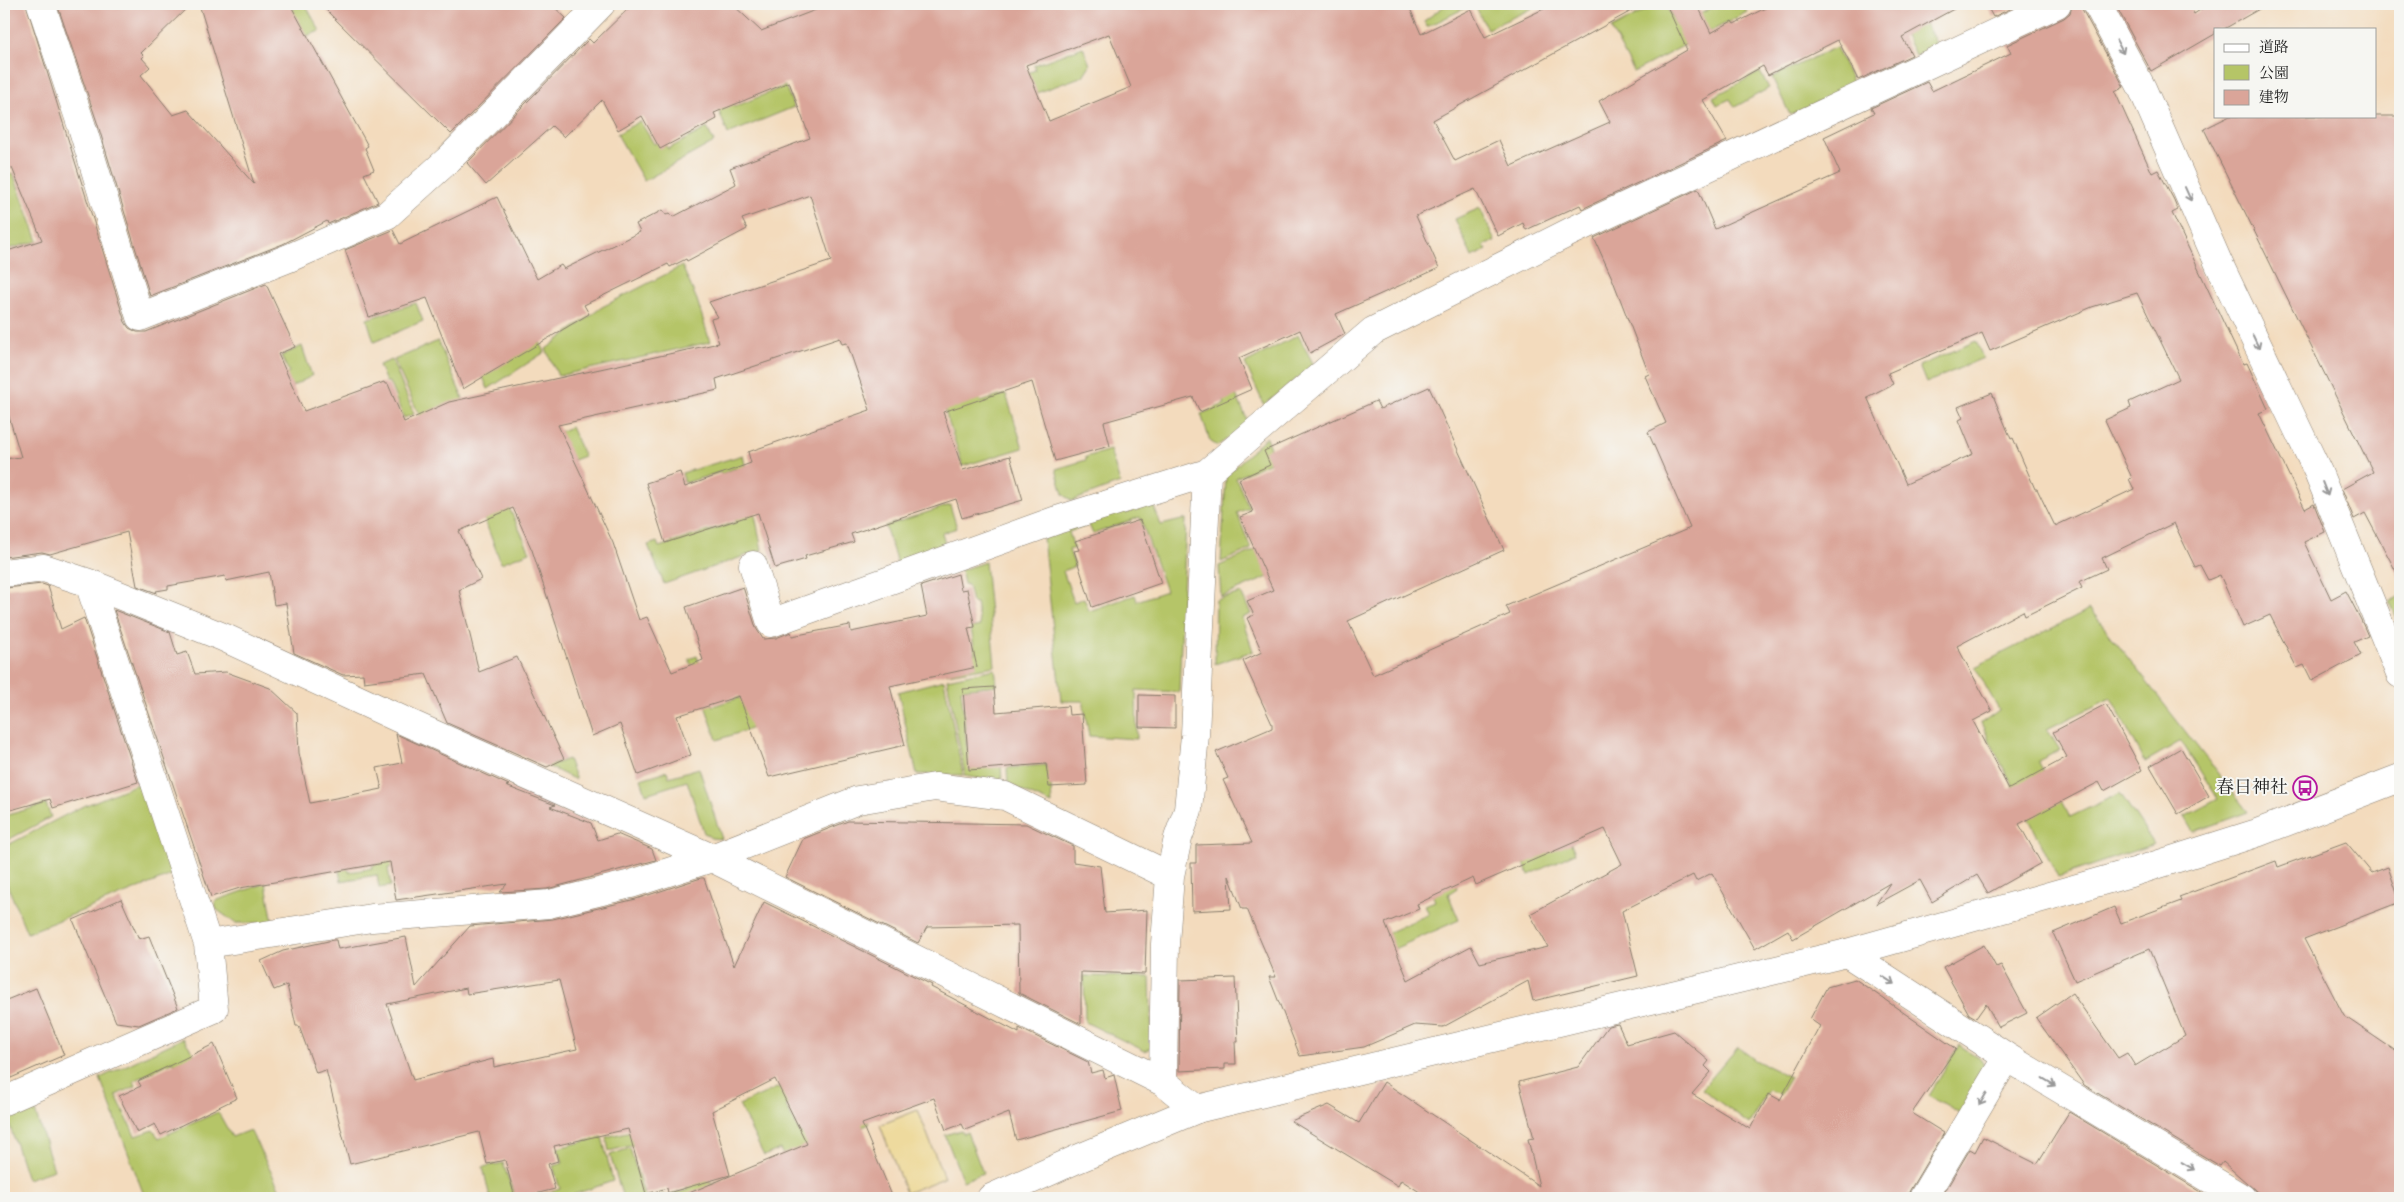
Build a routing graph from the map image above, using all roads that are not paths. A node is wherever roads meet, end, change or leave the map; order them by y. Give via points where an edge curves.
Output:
1 (41, 4) edge
2 (601, 4) edge
3 (2057, 4) edge
4 (2097, 4) edge
5 (1207, 473) junction
6 (753, 565) dead end
7 (4, 573) edge
8 (89, 583) junction
9 (2400, 674) edge
10 (2400, 778) edge
11 (712, 858) junction
12 (1170, 876) junction
13 (208, 944) junction
14 (1847, 953) junction
15 (2007, 1057) junction
16 (1163, 1082) junction
17 (4, 1101) edge
18 (1197, 1108) junction
19 (991, 1198) edge
20 (1923, 1198) edge
21 (2242, 1198) edge

1 - 2 street via 140,317 387,215 448,160
3 - 5 street via 1572,231 1373,332
4 -> 9 street via 2142,88 2219,264 2318,472
5 - 6 street via 1058,520 771,623
5 - 12 street via 1188,810
7 - 8 street via 44,568
8 - 11 street via 223,637
8 - 13 street
10 - 14 street via 2258,833 2134,872
11 - 12 street via 858,800 935,787 1004,796
11 - 13 street via 631,884 549,904 372,918
11 - 16 street
12 - 16 street via 1165,944
13 - 17 street via 214,1009
14 -> 15 street
14 - 18 street
15 -> 20 street
15 -> 21 street
16 - 18 street
18 - 19 street

